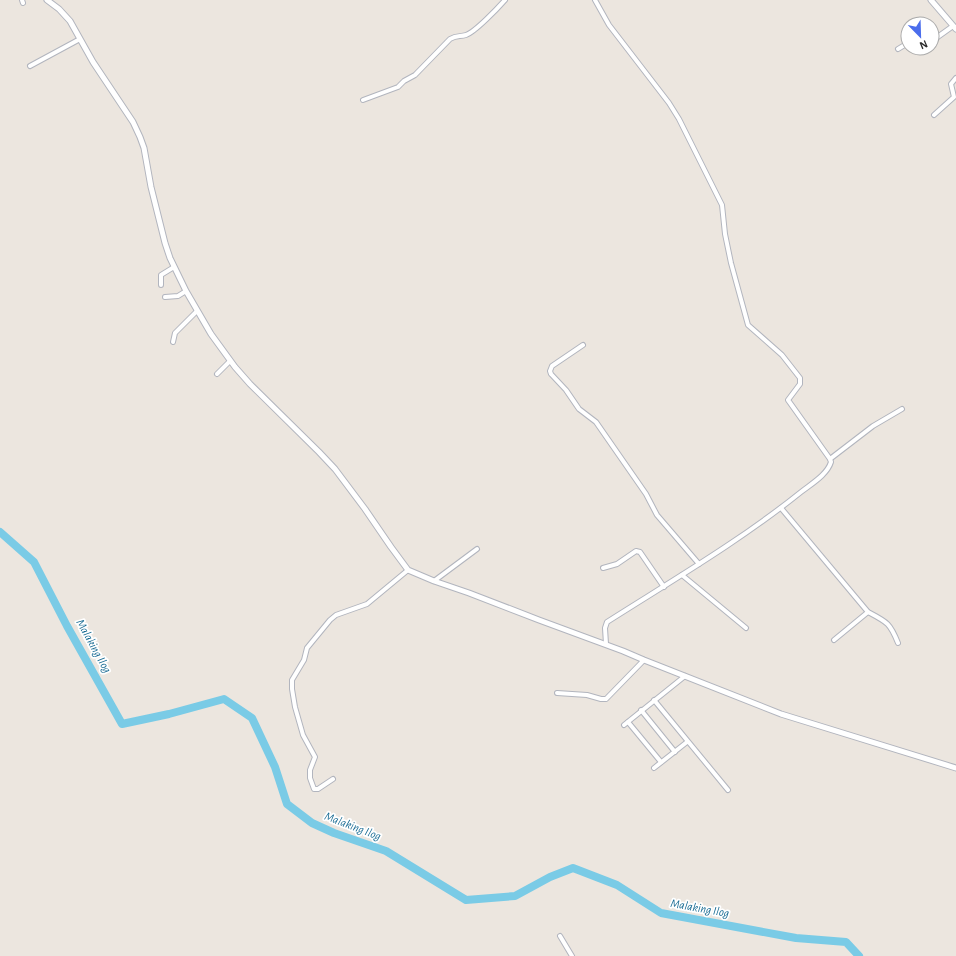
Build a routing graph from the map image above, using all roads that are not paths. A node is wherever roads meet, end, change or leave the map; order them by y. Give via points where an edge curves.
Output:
1 (47, 0) edge
2 (505, 0) edge
3 (595, 0) edge
4 (931, 0) edge
5 (955, 27) edge
6 (940, 36) edge
7 (80, 39) junction
8 (30, 66) dead end
9 (956, 78) edge
10 (363, 100) dead end
11 (934, 115) dead end
12 (174, 267) junction
13 (161, 285) dead end
14 (186, 291) junction
15 (165, 296) dead end
16 (197, 311) junction
17 (173, 342) dead end
18 (583, 345) dead end
19 (230, 361) junction
20 (217, 374) dead end
21 (902, 409) dead end
22 (830, 459) junction
23 (782, 508) junction
24 (477, 549) dead end
25 (699, 564) junction
26 (603, 568) dead end
27 (408, 570) junction
28 (682, 575) junction
29 (434, 581) junction
30 (664, 587) junction
31 (868, 612) junction
32 (746, 628) dead end
33 (834, 640) dead end
34 (898, 643) dead end
35 (606, 644) junction
36 (644, 660) junction
37 (685, 676) junction
38 (557, 693) dead end
39 (654, 700) junction
40 (641, 710) junction
41 (628, 722) junction
42 (624, 725) dead end
43 (688, 742) junction
44 (675, 752) junction
45 (662, 762) junction
46 (654, 768) dead end
47 (956, 768) edge
48 (333, 779) dead end
49 (728, 790) dead end
50 (560, 936) dead end
51 (572, 956) edge

1 - 7 street via 64,14
2 - 10 street via 469,33 450,39 415,75 398,88
3 - 22 street via 609,25 669,103 687,134 722,205 725,234 748,325 782,355 800,378 800,384 788,400
4 - 5 street
5 - 6 street
7 - 8 street
7 - 12 street via 134,122 144,148 165,243
9 - 11 street via 951,84 954,97
12 - 13 street via 161,274
12 - 14 street
14 - 15 street via 172,297
14 - 16 street
16 - 17 street via 175,333
16 - 19 street
18 - 25 street via 552,366 551,374 579,409 596,422 657,514
19 - 20 street
19 - 27 street via 335,470
21 - 22 street via 873,426
22 - 23 street via 830,465 824,473
23 - 25 street
23 - 31 street
24 - 29 street
25 - 28 street
26 - 30 street via 617,564 636,551 640,552
27 - 29 street
27 - 48 street via 367,604 336,615 330,620 307,648 304,660 292,680 295,707 303,735 315,757 310,770 314,789
28 - 30 street
28 - 32 street
29 - 35 street
30 - 35 street via 608,622 605,628
31 - 33 street
31 - 34 street via 884,620
35 - 36 street
36 - 37 street
36 - 38 street via 606,699 587,694
37 - 39 street
37 - 47 street via 781,714
39 - 40 street
39 - 43 street
40 - 41 street
40 - 44 street
41 - 42 street
41 - 45 street
43 - 44 street
43 - 49 street
44 - 45 street
45 - 46 street
50 - 51 street

